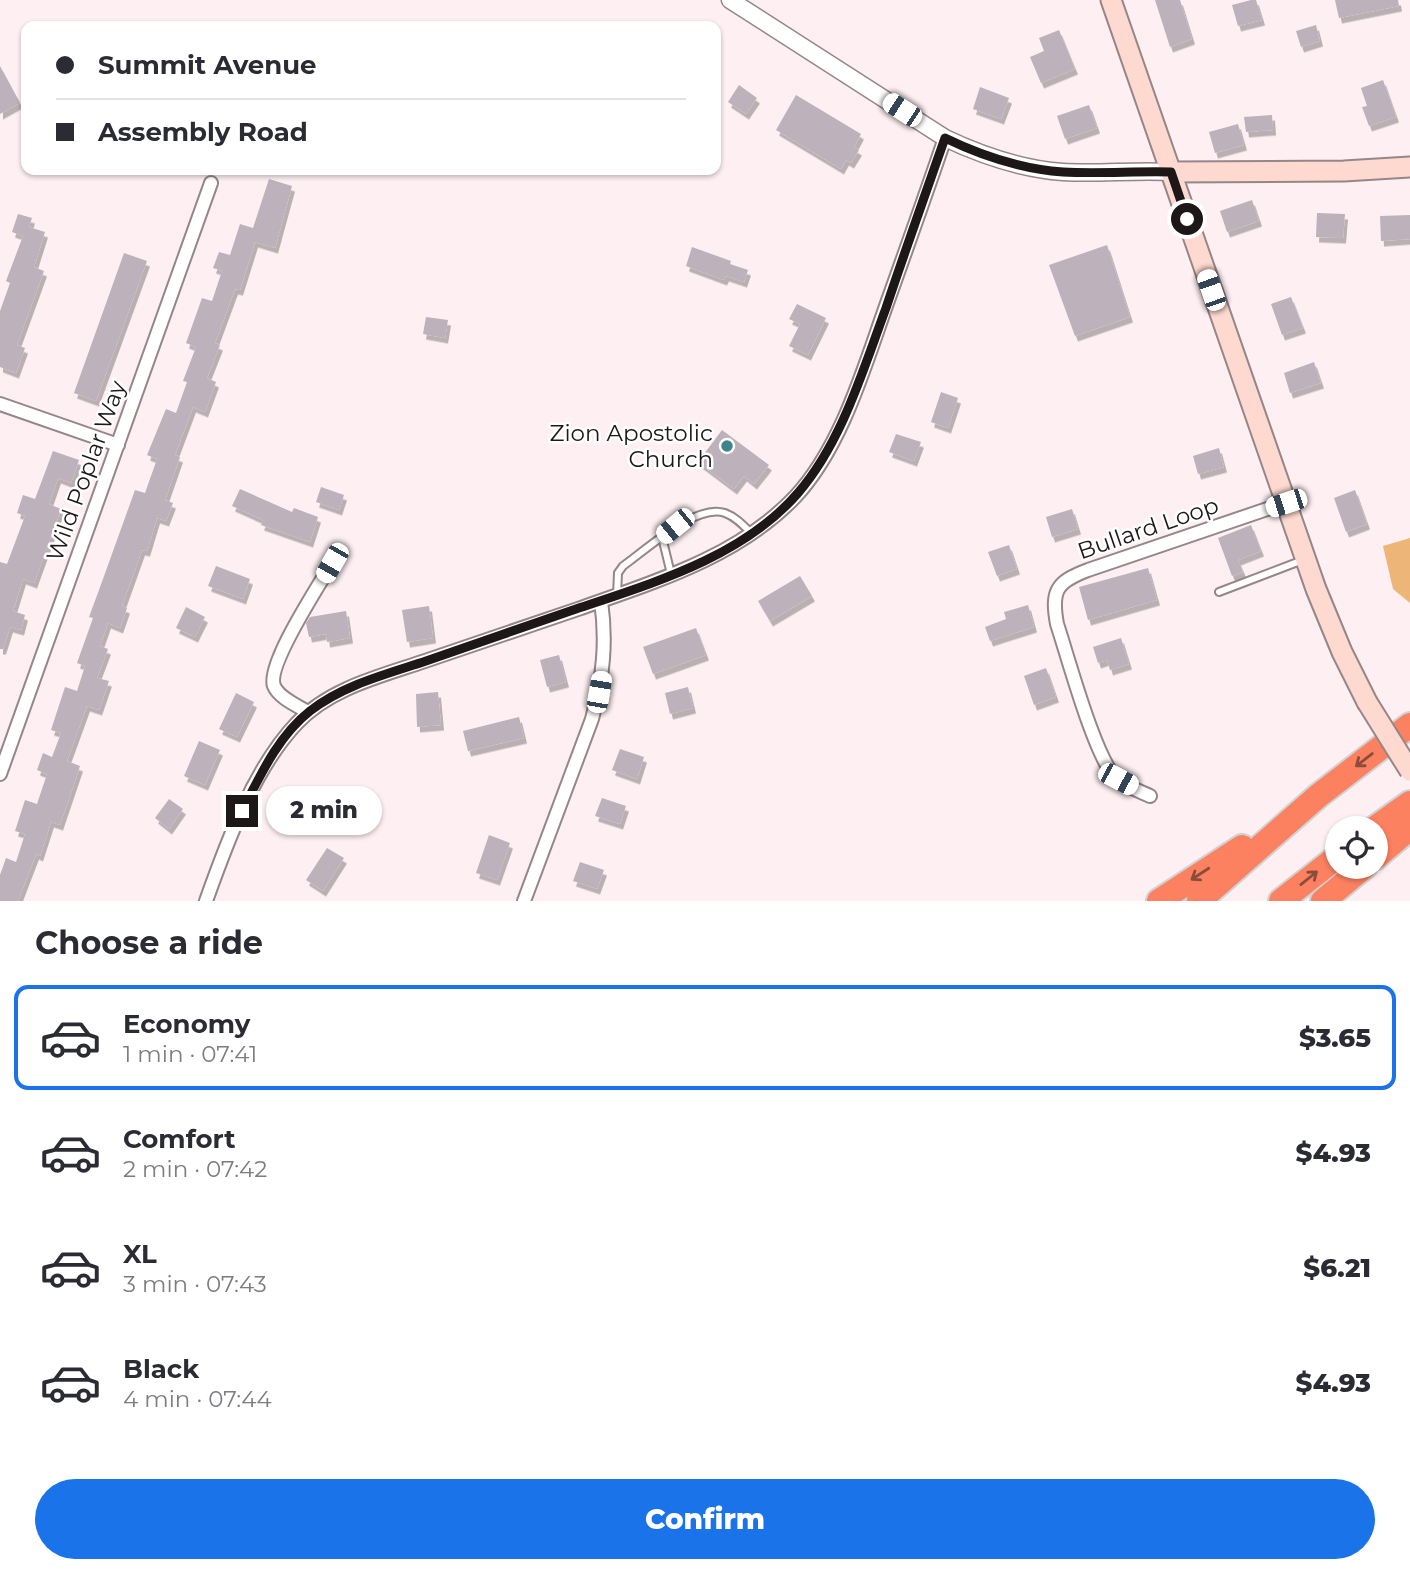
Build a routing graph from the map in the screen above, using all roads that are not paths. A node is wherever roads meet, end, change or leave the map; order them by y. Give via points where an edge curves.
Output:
1 (730, 0) edge
2 (1111, 0) edge
3 (945, 138) junction
4 (1410, 166) edge
5 (1171, 172) junction
6 (211, 183) dead end
7 (0, 404) edge
8 (118, 444) junction
9 (1286, 503) junction
10 (752, 534) junction
11 (662, 537) junction
12 (1305, 559) junction
13 (332, 563) dead end
14 (671, 575) junction
15 (1219, 592) dead end
16 (617, 595) junction
17 (601, 601) junction
18 (308, 712) junction
19 (1410, 725) edge
20 (1410, 771) edge
21 (0, 774) edge
22 (1150, 796) dead end
23 (1318, 796) junction
24 (1410, 803) edge
25 (1388, 819) edge
26 (1410, 828) edge
27 (1388, 847) edge
28 (1325, 866) edge
29 (1349, 879) edge
30 (206, 901) edge
31 (524, 901) edge
32 (1159, 901) edge
33 (1199, 901) edge
34 (1281, 901) edge
35 (1323, 901) edge

1 - 3 street
2 - 5 main road
3 - 5 street via 989,157 1035,169
3 - 10 street via 839,426 813,475 779,513
4 - 5 main road
5 - 9 main road
6 - 8 street, Wild Poplar Way
7 - 8 street
8 - 21 street, Wild Poplar Way
9 - 12 main road
9 - 22 street, Bullard Loop via 1088,569 1059,586 1054,606 1057,624 1104,759 1118,779
10 - 11 lane via 723,512 707,513 675,526
10 - 14 street
11 - 14 lane
11 - 16 lane via 623,566
12 - 15 lane
12 - 20 main road, bridge via 1328,622 1367,702
13 - 18 street via 280,653 273,677 280,694
14 - 16 street
16 - 17 street
17 - 18 street via 377,678
17 - 31 street via 605,645 599,692
18 - 30 street via 277,749 255,786
19 -> 23 highway
23 -> 32 highway
23 - 33 highway
24 - 25 highway
26 - 27 highway
34 -> 28 highway
29 - 35 highway

